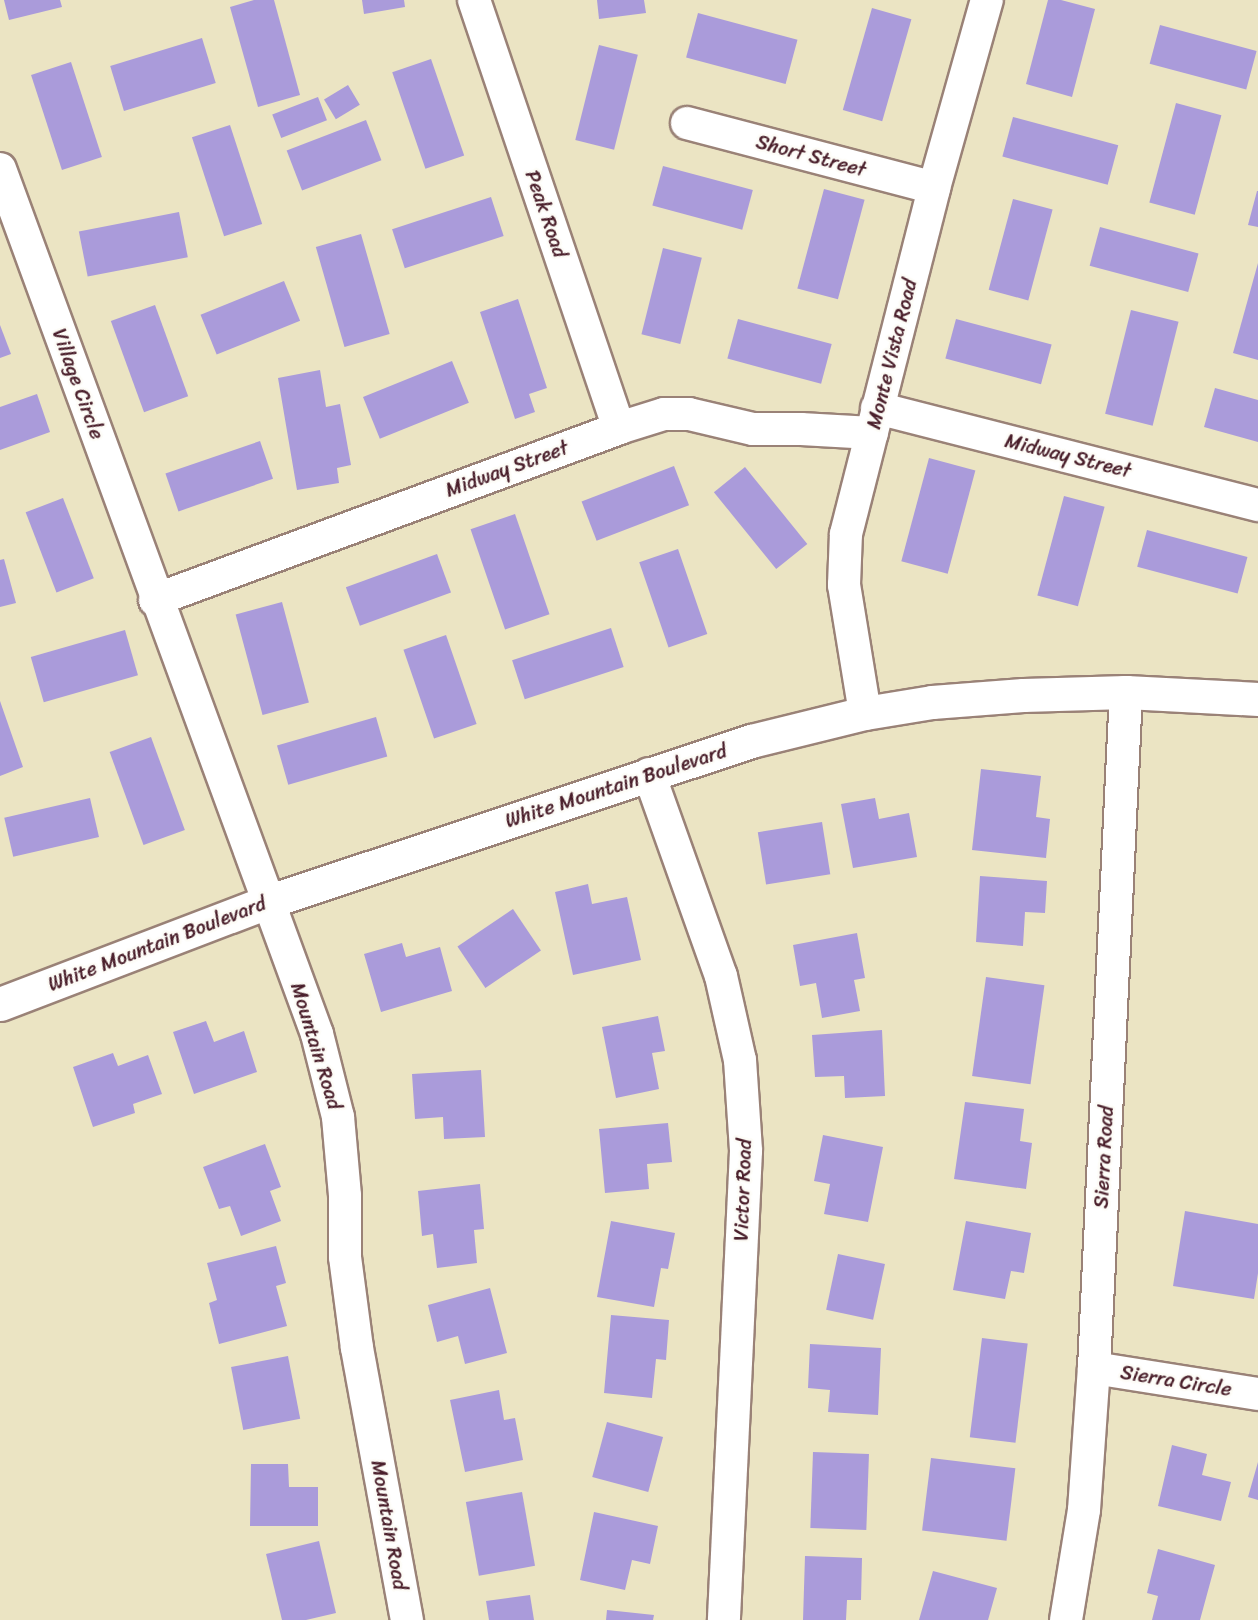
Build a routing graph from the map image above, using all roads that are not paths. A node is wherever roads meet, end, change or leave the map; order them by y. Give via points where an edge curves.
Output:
1 (474, 0) edge
2 (987, 0) edge
3 (687, 123) dead end
4 (0, 169) edge
5 (934, 188) junction
6 (874, 420) junction
7 (619, 428) junction
8 (1258, 505) edge
9 (155, 600) junction
10 (1126, 692) junction
11 (1258, 699) edge
12 (865, 713) junction
13 (649, 774) junction
14 (267, 902) junction
15 (0, 1004) edge
16 (1094, 1368) junction
17 (1258, 1394) edge
18 (407, 1620) edge
19 (724, 1620) edge
20 (1066, 1620) edge

1 - 7 street, Peak Road
2 - 5 street, Monte Vista Road
3 - 5 street, Short Street
4 - 9 street, Village Circle
5 - 6 street, Monte Vista Road
6 - 7 street, Midway Street via 801,429 753,429 689,414 664,414
6 - 8 street, Midway Street
6 - 12 street, Monte Vista Road via 846,534 844,585
7 - 9 street, Midway Street
9 - 14 street, Mountain Road
10 - 11 street, White Mountain Boulevard
10 - 12 street, White Mountain Boulevard via 944,701
10 - 16 street, Sierra Road
12 - 13 street, White Mountain Boulevard via 752,741
13 - 14 street, White Mountain Boulevard
13 - 19 street, Victor Road via 721,976 740,1060 746,1151
14 - 15 street, White Mountain Boulevard
14 - 18 street, Mountain Road via 317,1034 338,1117 345,1196 345,1257 357,1348
16 - 17 street, Sierra Circle
16 - 20 street, Sierra Road via 1084,1510

